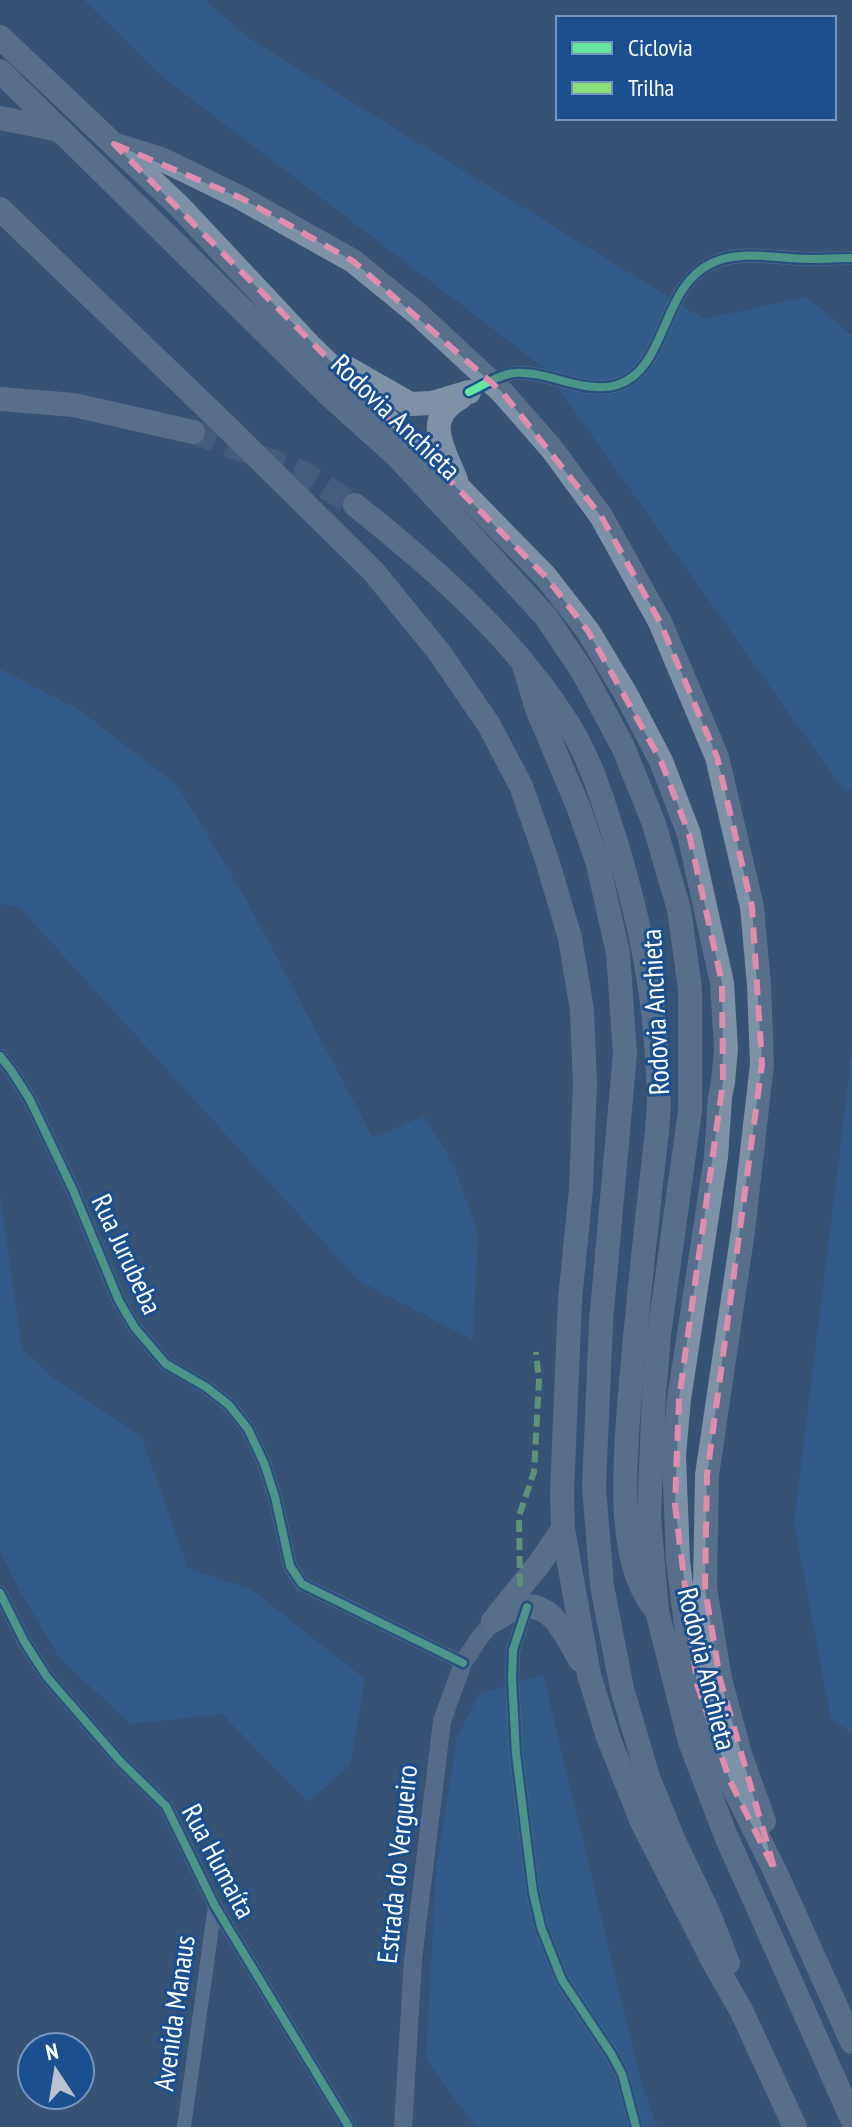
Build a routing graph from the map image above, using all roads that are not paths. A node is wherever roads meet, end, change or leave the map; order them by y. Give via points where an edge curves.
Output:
1 (0, 37) edge
2 (0, 71) edge
3 (0, 118) edge
4 (0, 209) edge
5 (852, 258) edge
6 (312, 348) junction
7 (469, 392) junction
8 (0, 399) edge
9 (193, 432) tunnel mouth
10 (460, 489) junction
11 (355, 505) tunnel mouth
12 (523, 662) junction
13 (0, 1056) edge
14 (563, 1529) junction
15 (0, 1593) edge
16 (527, 1607) junction
17 (657, 1611) junction
18 (493, 1621) junction
19 (463, 1663) junction
20 (589, 1675) junction
21 (775, 1871) junction
22 (215, 1906) junction
23 (741, 2010) junction
24 (852, 2042) edge
25 (852, 2119) edge
26 (184, 2127) edge
27 (349, 2127) edge
28 (403, 2127) edge
29 (636, 2127) edge
30 (795, 2127) edge

1 - 6 highway, Rodovia Anchieta via 179,206
2 - 17 highway, Rodovia Anchieta via 397,456 491,557 546,617 623,747 653,821 679,909 690,989 690,1111 654,1394 649,1516
3 - 21 highway via 161,159 353,261 472,362 552,449 601,516 660,622 717,757 752,907 762,1064 707,1475 705,1588 720,1679
4 - 14 highway via 373,571 456,676 521,786 570,938 582,1010 583,1144 570,1300
5 - 7 street via 734,256 712,263 682,287 649,360 617,385 592,387 521,373
6 - 7 highway via 410,404
6 - 10 highway, Rodovia Anchieta
7 - 10 highway via 448,404 439,420 440,441
8 - 9 highway via 74,405
10 - 21 highway, Rodovia Anchieta via 546,577 588,631 661,761 689,834 722,983 726,1049 716,1157 679,1399 674,1455 678,1561 687,1633 711,1732
11 - 12 highway via 453,588
12 - 17 highway via 570,727 590,767 630,889 648,965 659,1101 627,1434 626,1514 633,1569
12 - 23 highway via 598,864 618,953 625,1053 601,1322 594,1487 602,1586 622,1689 648,1777 724,1948
13 - 19 street, Rua Jurubeba via 30,1100 135,1328 166,1364 229,1405 248,1429 275,1497 290,1566 302,1584
14 - 18 highway
14 - 20 highway
15 - 22 street, Rua Humaíta via 47,1677 166,1806
16 - 18 highway
16 - 20 highway via 557,1620
16 - 29 street via 513,1650 512,1679 533,1892 562,1980 622,2074
17 - 25 highway, Rodovia Anchieta via 690,1742 726,1836
18 - 19 street, Estrada do Vergueiro
19 - 28 street, Estrada do Vergueiro via 442,1721 431,1803 413,1960
20 - 23 highway via 642,1822
21 - 24 highway, Rodovia Anchieta
22 - 26 street, Avenida Manaus
22 - 27 street, Rua Humaíta
23 - 30 highway

